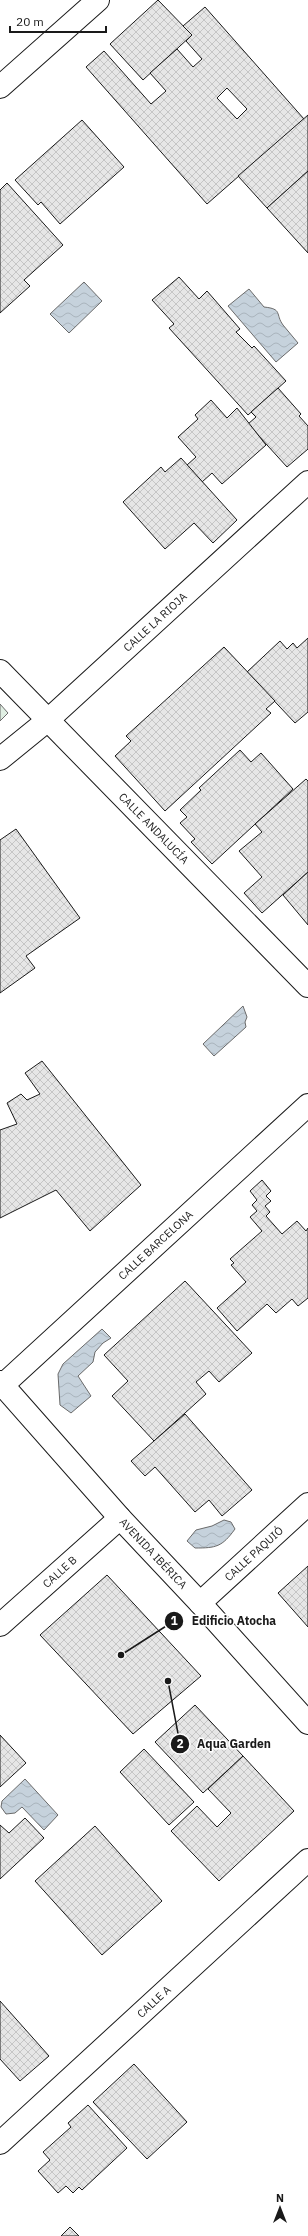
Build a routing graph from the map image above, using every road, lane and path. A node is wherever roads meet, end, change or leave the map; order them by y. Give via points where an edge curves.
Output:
1 (98, 0) edge
2 (0, 87) edge
3 (308, 482) edge
4 (0, 671) edge
5 (48, 720) junction
6 (0, 760) edge
7 (308, 986) edge
8 (308, 1105) edge
9 (1, 1383) edge
10 (308, 1504) edge
11 (120, 1518) junction
12 (200, 1603) junction
13 (0, 1625) edge
14 (308, 1723) edge
15 (308, 1860) edge
16 (0, 2143) edge

1 - 2 street
3 - 5 street, CALLE LA RIOJA
4 - 5 street, CALLE ANDALUCÍA
5 - 6 street, CALLE LA RIOJA
5 - 7 street, CALLE ANDALUCÍA
8 - 9 street, CALLE BARCELONA
9 - 11 street, AVENIDA IBÉRICA
10 - 12 street, CALLE PAQUIÓ
11 - 12 street, AVENIDA IBÉRICA
11 - 13 street, CALLE B
12 - 14 street, AVENIDA IBÉRICA
15 - 16 street, CALLE A

